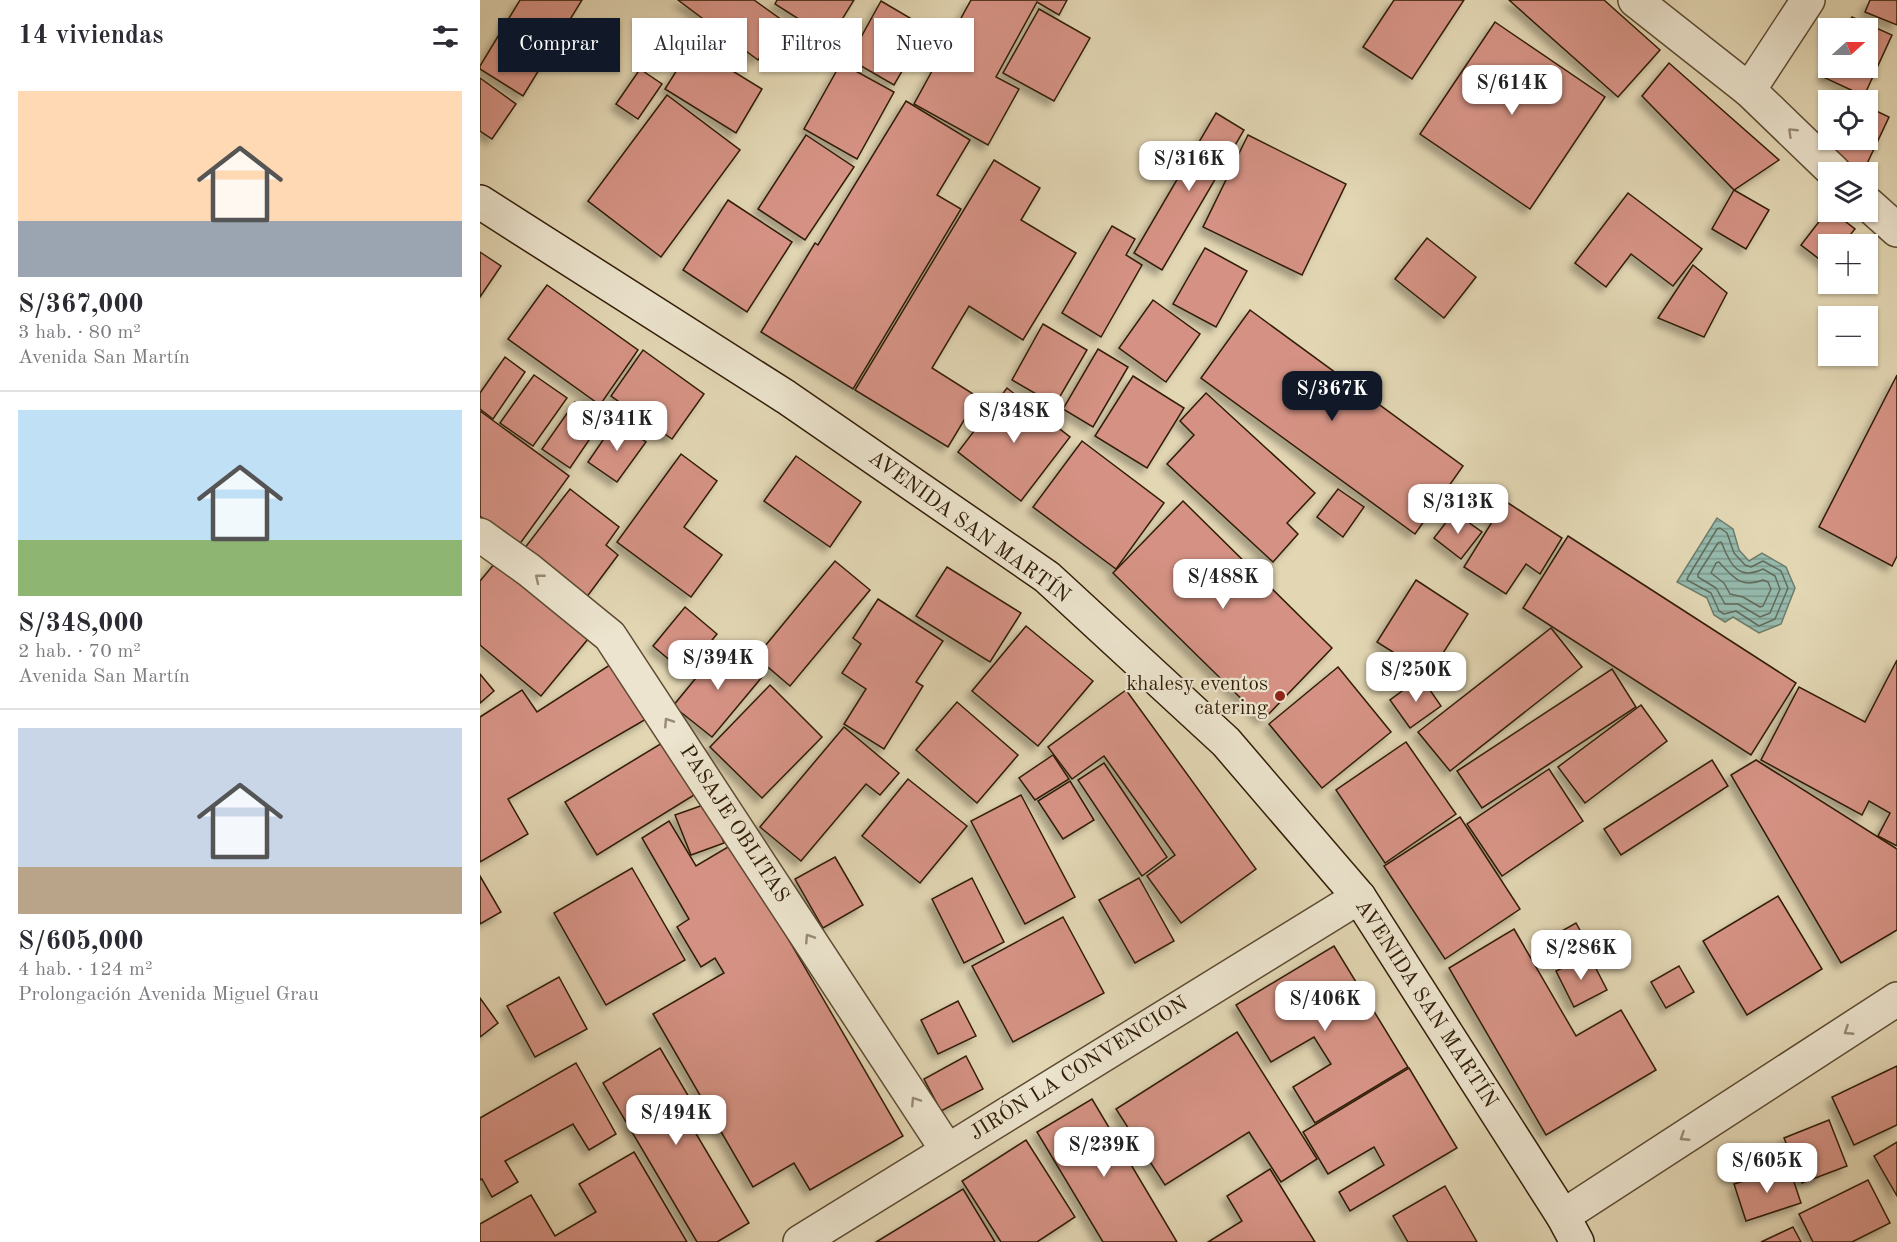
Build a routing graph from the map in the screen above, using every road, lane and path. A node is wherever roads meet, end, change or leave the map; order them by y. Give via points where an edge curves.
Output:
1 (1635, 0) edge
2 (1808, 0) edge
3 (1749, 90) junction
4 (1824, 162) edge
5 (480, 202) edge
6 (1878, 213) edge
7 (1897, 230) edge
8 (480, 535) edge
9 (1359, 897) junction
10 (1897, 999) edge
11 (947, 1150) junction
12 (1570, 1229) edge
13 (800, 1242) edge

1 - 3 street
2 - 3 street
4 -> 3 street
5 - 9 street, AVENIDA SAN MARTÍN via 786,397 1047,577 1226,742
6 - 7 street
11 -> 8 street, PASAJE OBLITAS via 610,636
9 - 11 street, JIRÓN LA CONVENCION
9 - 12 street, AVENIDA SAN MARTÍN
10 -> 12 street
11 - 13 street, JIRÓN LA CONVENCION

